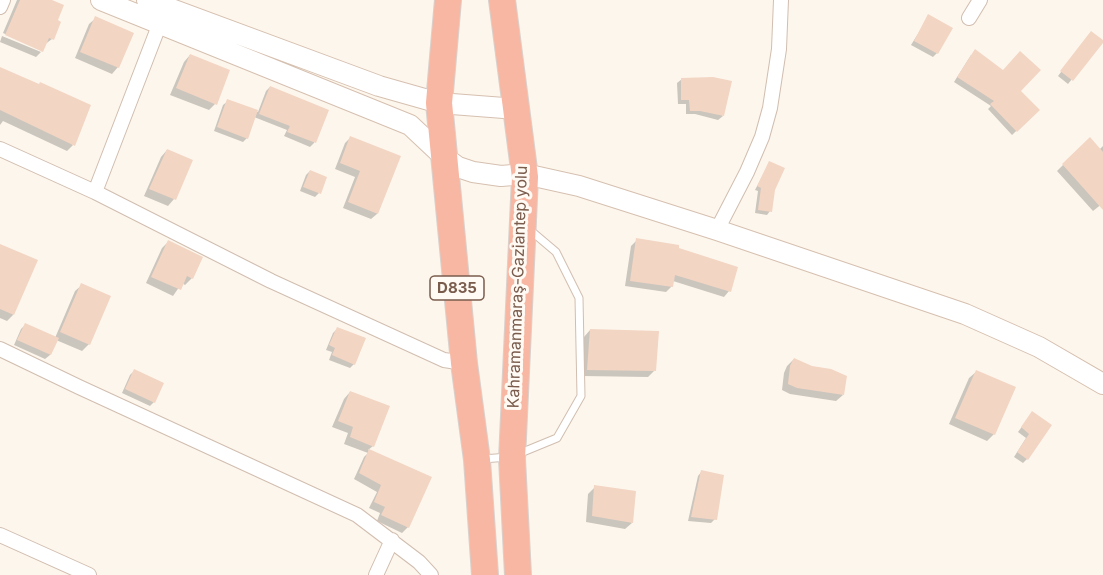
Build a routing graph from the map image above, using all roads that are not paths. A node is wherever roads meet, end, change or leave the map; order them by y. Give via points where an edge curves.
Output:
1 (3, 0) edge
2 (101, 0) edge
3 (147, 0) edge
4 (448, 0) edge
5 (502, 0) edge
6 (781, 0) edge
7 (980, 0) edge
8 (0, 7) edge
9 (969, 18) dead end
10 (160, 23) junction
11 (205, 32) junction
12 (439, 103) junction
13 (517, 108) junction
14 (0, 148) edge
15 (443, 156) junction
16 (525, 174) junction
17 (95, 192) junction
18 (522, 224) junction
19 (717, 230) junction
20 (0, 349) edge
21 (464, 363) junction
22 (1103, 384) edge
23 (512, 456) junction
24 (477, 460) junction
25 (0, 535) edge
26 (392, 540) junction
27 (89, 575) edge
28 (376, 575) edge
29 (431, 575) edge
30 (485, 575) edge
31 (518, 575) edge

1 - 8 street
2 - 10 street
3 - 11 street
4 - 12 highway, D835
5 - 13 highway, Kahramanmaraş-Gaziantep yolu
6 - 19 street via 779,49 762,137
7 - 9 street
10 - 11 street
10 - 17 street
11 - 12 street
11 - 15 street via 410,125
12 - 13 street
12 - 15 highway, D835
13 - 16 highway, Kahramanmaraş-Gaziantep yolu
14 - 17 street
15 - 16 street via 458,166 486,175
15 - 21 highway, D835
16 - 18 highway, Kahramanmaraş-Gaziantep yolu
16 - 19 street via 579,186
17 - 21 street via 271,281 444,360
18 - 23 highway, Kahramanmaraş-Gaziantep yolu
18 - 23 lane via 556,252 579,298 581,396 556,438
19 - 22 street via 965,314 1038,347
20 - 26 street via 357,515
21 - 24 highway, D835
23 - 24 lane
23 - 31 highway, Kahramanmaraş-Gaziantep yolu
24 - 30 highway, D835
25 - 27 street
26 - 28 street
26 - 29 street

